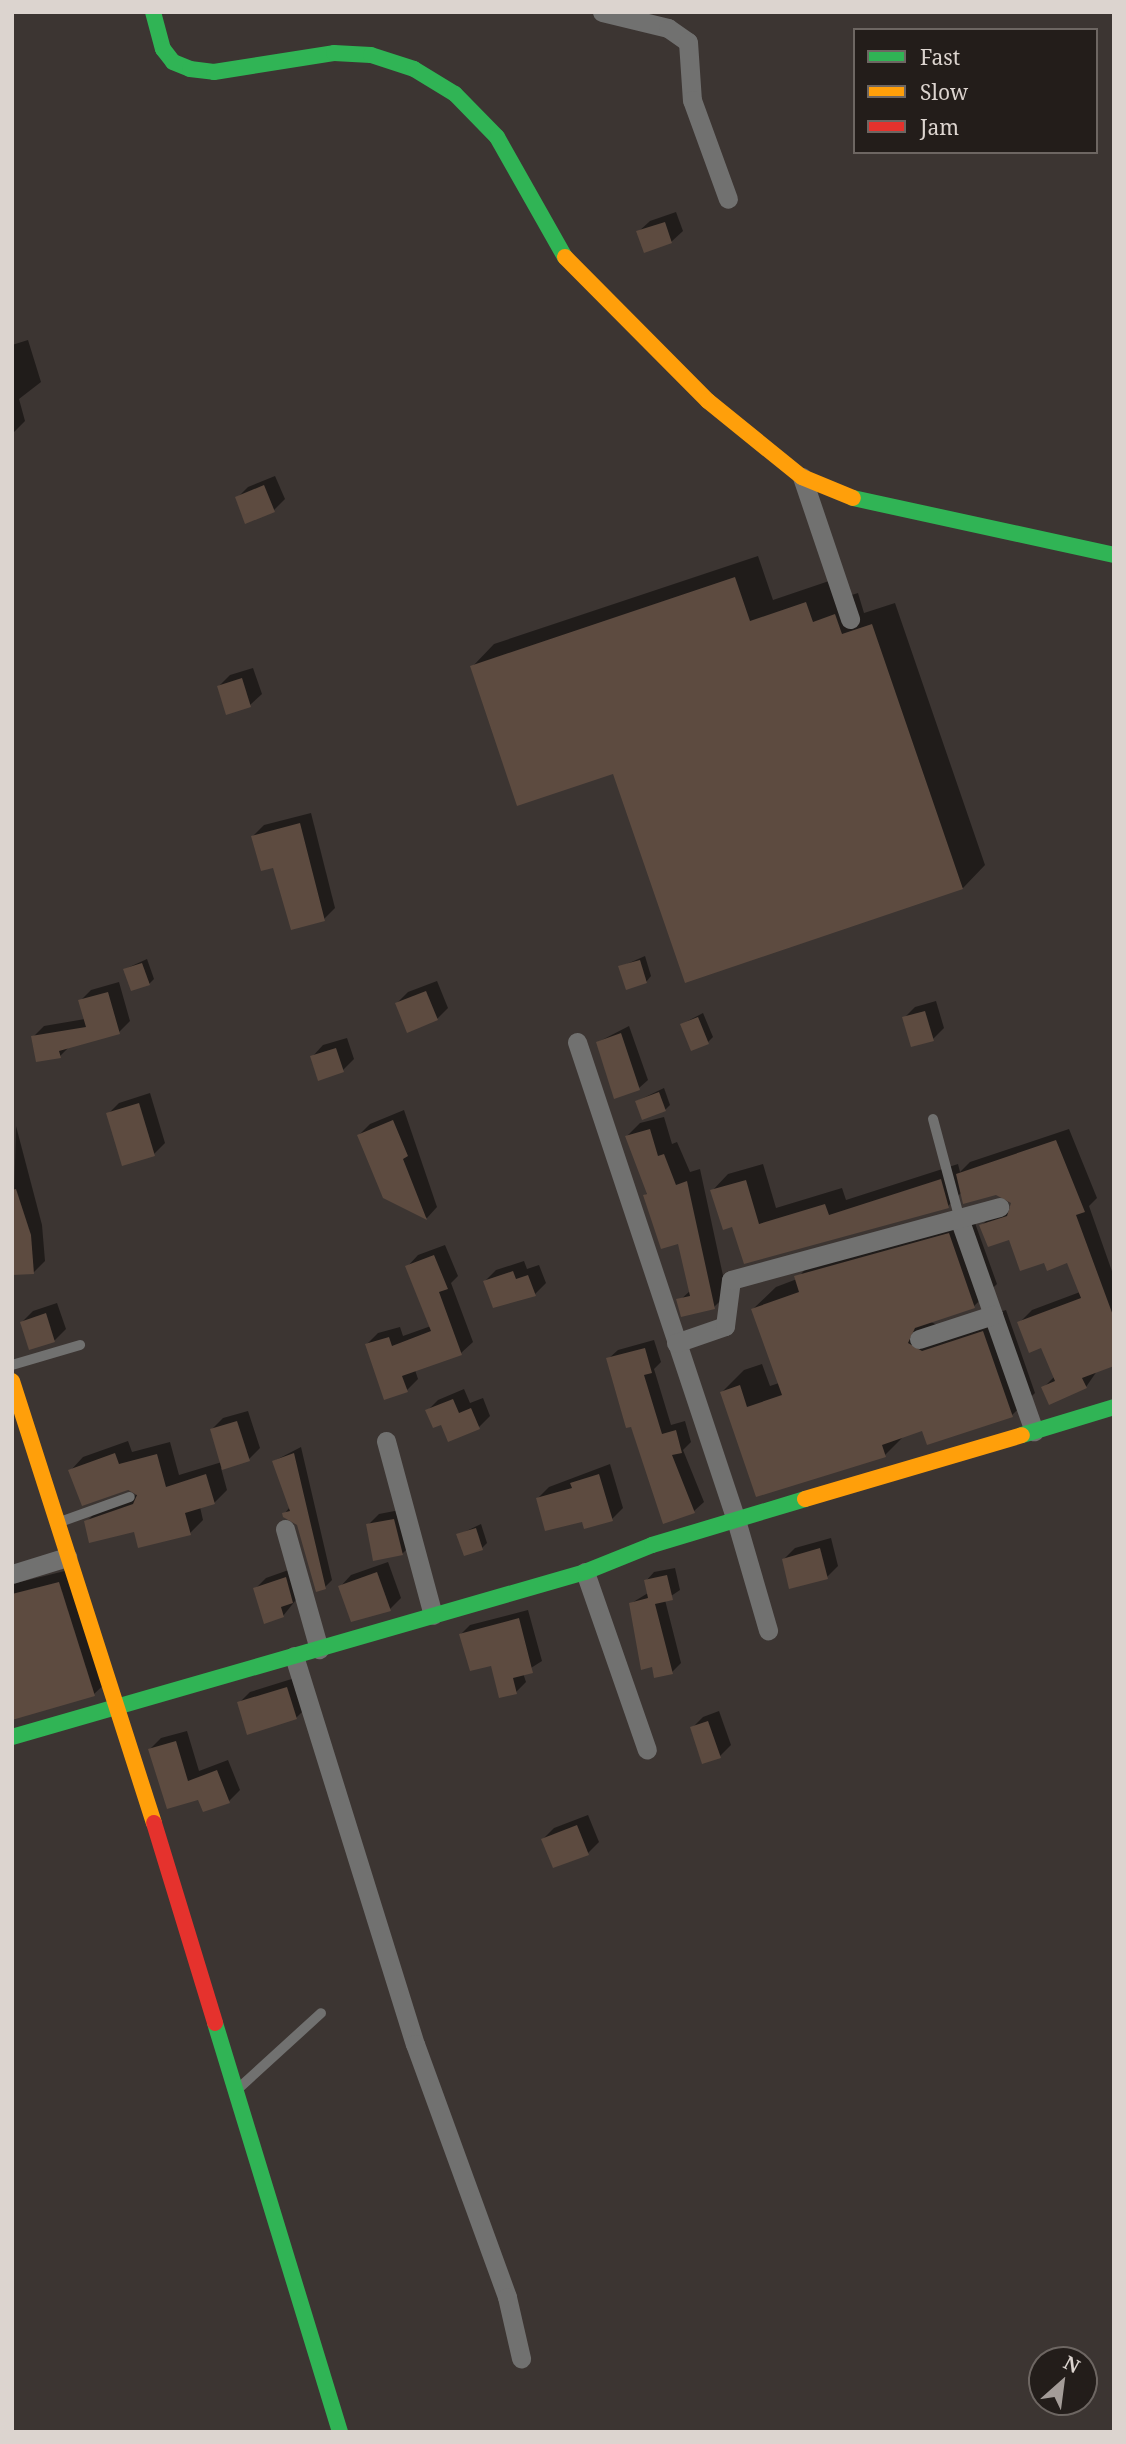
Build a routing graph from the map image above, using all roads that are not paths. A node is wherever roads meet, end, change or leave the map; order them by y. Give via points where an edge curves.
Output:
1 (153, 12) edge
2 (602, 12) edge
3 (727, 199) dead end
4 (802, 477) junction
5 (1114, 555) edge
6 (850, 619) dead end
7 (577, 1042) dead end
8 (933, 1119) dead end
9 (999, 1207) dead end
10 (960, 1221) junction
11 (993, 1315) junction
12 (919, 1339) dead end
13 (676, 1343) junction
14 (80, 1345) dead end
15 (12, 1365) edge
16 (12, 1381) edge
17 (1114, 1408) edge
18 (1034, 1431) junction
19 (386, 1441) dead end
20 (130, 1497) dead end
21 (736, 1520) junction
22 (56, 1524) junction
23 (285, 1529) dead end
24 (66, 1557) junction
25 (585, 1572) junction
26 (12, 1574) edge
27 (433, 1615) junction
28 (768, 1630) dead end
29 (319, 1649) junction
30 (294, 1656) junction
31 (113, 1705) junction
32 (12, 1737) edge
33 (647, 1750) dead end
34 (321, 2013) dead end
35 (236, 2090) junction
36 (521, 2358) dead end
37 (340, 2432) edge

1 - 4 street via 163,50 173,62 190,69 214,72 334,53 371,55 414,69 455,94 497,136 571,267 708,401
2 - 3 street via 668,28 688,42 692,100
4 - 5 street via 858,500
4 - 6 street
7 - 13 street
8 - 10 lane
9 - 10 street
10 - 11 street
10 - 13 street via 731,1280 725,1325
11 - 12 street
11 - 18 street
13 - 21 street
14 - 15 lane
16 - 22 street
17 - 18 street
18 - 21 street
19 - 27 street
20 - 22 lane
21 - 25 street
21 - 28 street
22 - 24 street
23 - 29 street
24 - 26 street
24 - 31 street
25 - 27 street
25 - 33 street
27 - 29 street
29 - 30 street
30 - 31 street
30 - 36 street via 415,2044 507,2297
31 - 32 street
31 - 35 street
34 - 35 lane
35 - 37 street

